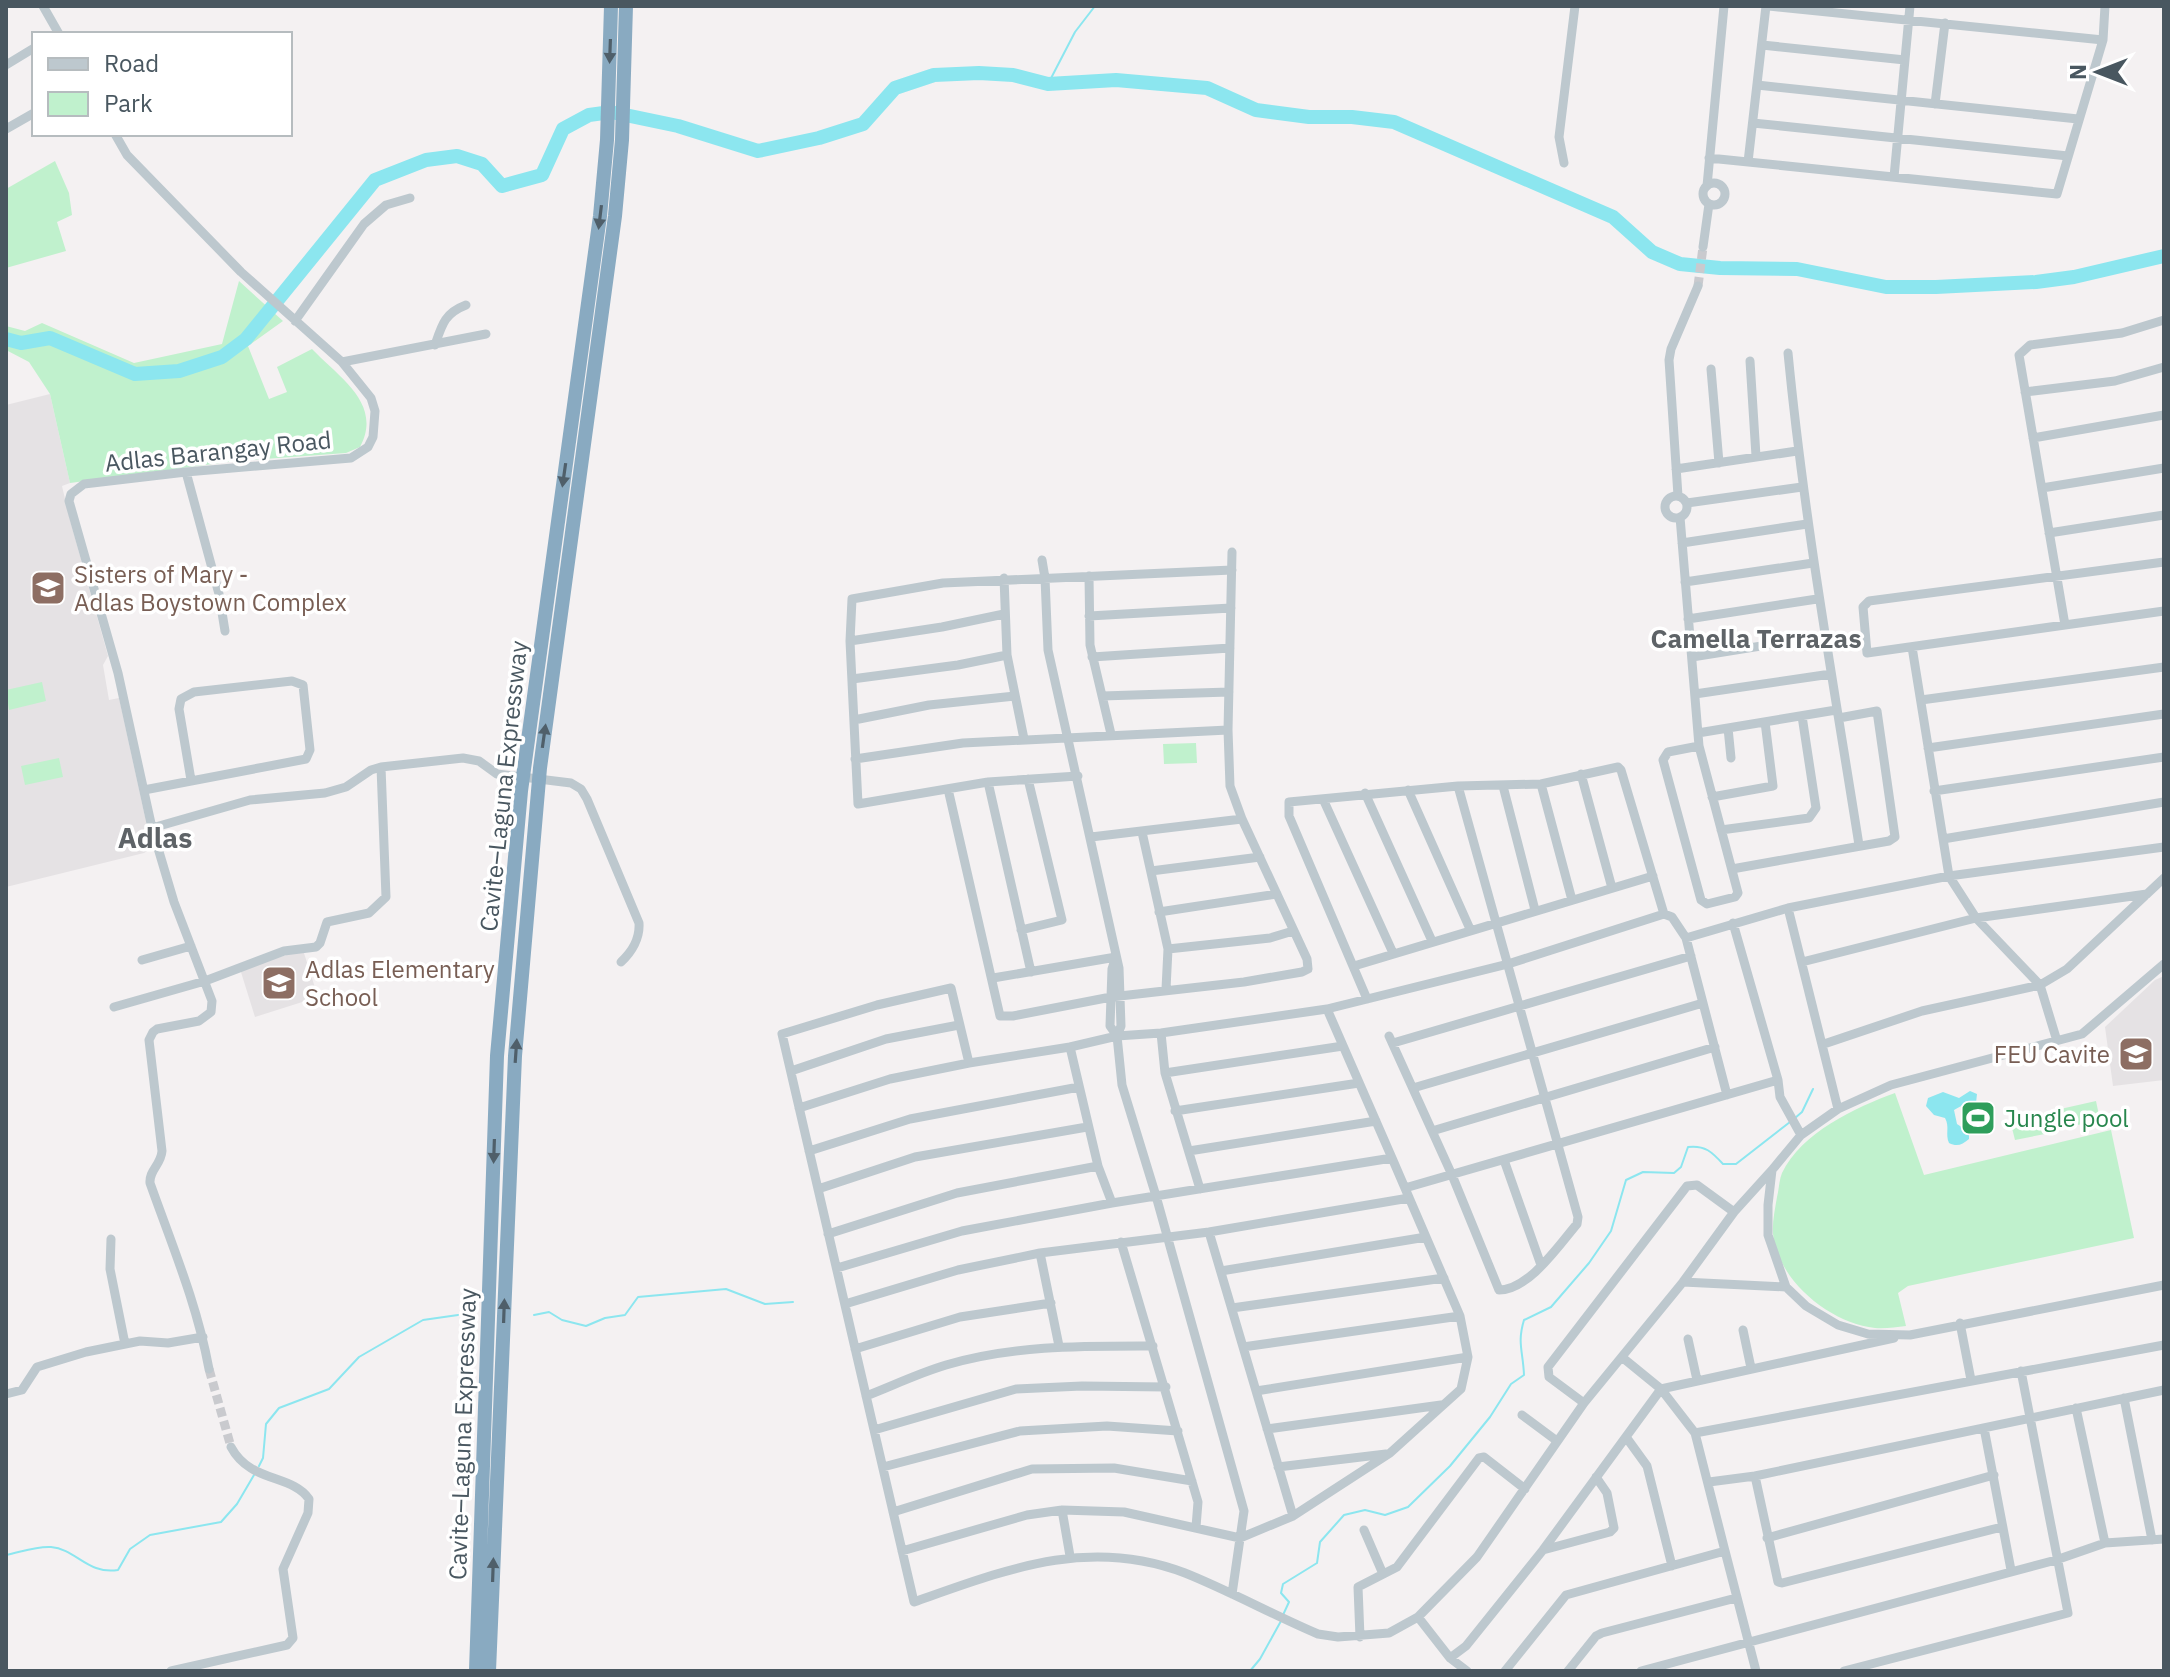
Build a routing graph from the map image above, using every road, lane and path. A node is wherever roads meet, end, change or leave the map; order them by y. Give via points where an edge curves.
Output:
1 (43, 6) edge
2 (611, 6) edge
3 (626, 6) edge
4 (636, 6) edge
5 (1575, 6) edge
6 (1724, 6) edge
7 (1767, 6) edge
8 (1910, 6) edge
9 (2105, 6) edge
10 (1909, 19) junction
11 (1945, 23) junction
12 (57, 32) edge
13 (2103, 40) junction
14 (1762, 45) junction
15 (32, 49) edge
16 (1905, 60) junction
17 (6, 65) edge
18 (1757, 85) junction
19 (616, 96) junction
20 (1902, 101) junction
21 (1935, 104) junction
22 (32, 114) edge
23 (2078, 119) junction
24 (1753, 123) junction
25 (6, 129) edge
26 (116, 136) edge
27 (1898, 137) junction
28 (2068, 156) junction
29 (1709, 158) junction
30 (1748, 162) junction
31 (1564, 163) dead end
32 (1894, 177) junction
33 (1707, 186) junction
34 (410, 198) dead end
35 (1709, 204) junction
36 (1703, 247) tunnel mouth
37 (1698, 286) tunnel mouth
38 (466, 305) dead end
39 (2164, 320) edge
40 (295, 321) junction
41 (486, 334) dead end
42 (435, 345) junction
43 (1788, 353) dead end
44 (1750, 361) dead end
45 (342, 362) junction
46 (2164, 367) edge
47 (1711, 369) dead end
48 (2025, 392) junction
49 (2164, 415) edge
50 (2033, 438) junction
51 (1797, 451) junction
52 (1756, 456) junction
53 (1719, 463) junction
54 (2164, 468) edge
55 (1676, 469) junction
56 (186, 472) junction
57 (1802, 487) junction
58 (2042, 488) junction
59 (1678, 496) junction
60 (1687, 503) junction
61 (2164, 515) edge
62 (1680, 517) junction
63 (1807, 524) junction
64 (2049, 533) junction
65 (1682, 543) junction
66 (1232, 552) dead end
67 (1042, 560) dead end
68 (2164, 562) edge
69 (1813, 563) junction
70 (1232, 570) junction
71 (1089, 576) junction
72 (2057, 576) junction
73 (1004, 578) junction
74 (1045, 578) junction
75 (1685, 582) junction
76 (1817, 599) junction
77 (1231, 608) junction
78 (2164, 611) edge
79 (1004, 614) junction
80 (1089, 616) junction
81 (1688, 619) junction
82 (2065, 625) junction
83 (225, 631) dead end
84 (1824, 636) junction
85 (850, 641) junction
86 (1912, 647) junction
87 (1230, 648) junction
88 (1007, 655) junction
89 (1092, 657) junction
90 (1692, 657) junction
91 (2164, 667) edge
92 (1831, 674) junction
93 (852, 679) junction
94 (1229, 692) junction
95 (1695, 694) junction
96 (1015, 696) junction
97 (1102, 696) junction
98 (1921, 700) junction
99 (1837, 714) junction
100 (2164, 714) edge
101 (1802, 716) junction
102 (854, 720) junction
103 (1765, 722) junction
104 (1728, 728) junction
105 (1228, 730) junction
106 (1698, 733) junction
107 (1111, 734) junction
108 (1069, 737) junction
109 (1024, 739) junction
110 (1699, 746) junction
111 (1928, 748) junction
112 (2164, 757) edge
113 (1731, 758) dead end
114 (855, 759) junction
115 (381, 767) junction
116 (1581, 774) junction
117 (1078, 776) junction
118 (1028, 779) junction
119 (191, 780) junction
120 (988, 782) junction
121 (1541, 784) junction
122 (1458, 786) junction
123 (1503, 786) junction
124 (948, 789) junction
125 (144, 790) junction
126 (1408, 790) junction
127 (1934, 791) junction
128 (1365, 793) junction
129 (1712, 797) junction
130 (1323, 799) junction
131 (2164, 802) edge
132 (1242, 819) junction
133 (152, 828) junction
134 (1721, 830) junction
135 (1142, 832) junction
136 (1091, 837) junction
137 (1943, 839) junction
138 (1859, 845) junction
139 (2164, 847) edge
140 (1260, 857) junction
141 (1732, 869) junction
142 (1151, 871) junction
143 (1653, 876) junction
144 (1949, 876) junction
145 (2164, 878) edge
146 (1612, 888) junction
147 (1277, 894) junction
148 (2149, 894) junction
149 (1572, 900) junction
150 (1788, 908) junction
151 (1535, 910) junction
152 (1159, 912) junction
153 (1664, 914) junction
154 (1976, 918) junction
155 (1498, 921) junction
156 (1733, 923) junction
157 (1470, 929) junction
158 (1021, 930) junction
159 (1293, 931) junction
160 (1686, 938) junction
161 (1432, 941) junction
162 (191, 946) junction
163 (1168, 949) junction
164 (1393, 953) junction
165 (1691, 956) junction
166 (1116, 957) junction
167 (142, 960) dead end
168 (621, 962) dead end
169 (1802, 962) junction
170 (1508, 964) junction
171 (1354, 966) junction
172 (2163, 966) edge
173 (1031, 972) junction
174 (993, 978) junction
175 (205, 981) junction
176 (2040, 985) junction
177 (1166, 989) junction
178 (1115, 996) junction
179 (1367, 999) junction
180 (1703, 1003) junction
181 (1520, 1006) junction
182 (114, 1007) dead end
183 (1327, 1009) junction
184 (959, 1025) junction
185 (1161, 1033) junction
186 (1117, 1036) junction
187 (2057, 1041) junction
188 (1824, 1044) junction
189 (1343, 1046) junction
190 (1070, 1047) junction
191 (1715, 1047) junction
192 (1532, 1054) junction
193 (969, 1063) junction
194 (791, 1071) junction
195 (1165, 1073) junction
196 (1778, 1080) junction
197 (1359, 1083) junction
198 (1079, 1087) junction
199 (1413, 1088) junction
200 (1727, 1095) junction
201 (1543, 1098) junction
202 (799, 1108) junction
203 (1838, 1109) junction
204 (1175, 1111) junction
205 (1376, 1121) junction
206 (1087, 1127) junction
207 (1432, 1131) junction
208 (1801, 1135) junction
209 (1558, 1144) junction
210 (809, 1151) junction
211 (1189, 1151) junction
212 (1392, 1158) junction
213 (1504, 1160) junction
214 (1098, 1166) junction
215 (1772, 1170) junction
216 (1452, 1175) junction
217 (818, 1189) junction
218 (1200, 1189) junction
219 (1407, 1193) junction
220 (1156, 1196) junction
221 (1112, 1203) junction
222 (1734, 1212) junction
223 (1209, 1232) junction
224 (828, 1234) junction
225 (1166, 1237) junction
226 (1426, 1237) junction
227 (111, 1239) dead end
228 (1121, 1242) junction
229 (1040, 1253) junction
230 (1541, 1265) junction
231 (837, 1268) junction
232 (1221, 1271) junction
233 (1444, 1278) junction
234 (1683, 1282) junction
235 (2164, 1285) edge
236 (1786, 1287) junction
237 (1051, 1303) junction
238 (845, 1304) junction
239 (1232, 1308) junction
240 (1460, 1316) junction
241 (1960, 1323) junction
242 (1743, 1330) dead end
243 (1910, 1335) junction
244 (203, 1337) junction
245 (1688, 1339) dead end
246 (125, 1344) junction
247 (2164, 1345) edge
248 (1059, 1346) junction
249 (1153, 1346) junction
250 (1243, 1347) junction
251 (855, 1349) junction
252 (1468, 1357) junction
253 (1623, 1358) junction
254 (1751, 1368) junction
255 (209, 1369) tunnel mouth
256 (2021, 1371) junction
257 (1697, 1380) junction
258 (1971, 1380) junction
259 (1166, 1387) junction
260 (1661, 1389) junction
261 (2164, 1390) edge
262 (1256, 1391) junction
263 (6, 1394) edge
264 (866, 1396) junction
265 (2124, 1398) junction
266 (1584, 1403) junction
267 (1441, 1405) junction
268 (2076, 1408) junction
269 (1522, 1415) dead end
270 (2031, 1417) junction
271 (1984, 1428) junction
272 (1267, 1429) junction
273 (874, 1430) junction
274 (1178, 1431) junction
275 (1695, 1433) junction
276 (1626, 1437) junction
277 (1557, 1441) junction
278 (231, 1447) tunnel mouth
279 (1390, 1453) junction
280 (883, 1467) junction
281 (1278, 1467) junction
282 (1994, 1475) junction
283 (1755, 1476) junction
284 (1596, 1477) junction
285 (1192, 1481) junction
286 (1709, 1482) junction
287 (1525, 1489) junction
288 (1062, 1510) junction
289 (893, 1512) junction
290 (1293, 1516) junction
291 (1196, 1527) junction
292 (2002, 1527) junction
293 (1364, 1530) dead end
294 (1240, 1538) junction
295 (1767, 1538) junction
296 (2164, 1539) edge
297 (2152, 1540) junction
298 (2105, 1543) junction
299 (1543, 1550) junction
300 (902, 1551) junction
301 (1725, 1551) junction
302 (1070, 1556) junction
303 (2056, 1560) junction
304 (1672, 1566) junction
305 (2011, 1570) junction
306 (1383, 1574) junction
307 (1232, 1594) junction
308 (1736, 1598) junction
309 (1418, 1617) junction
310 (1360, 1637) junction
311 (1747, 1643) junction
312 (483, 1648) junction
313 (1450, 1658) junction
314 (171, 1671) edge
315 (476, 1671) edge
316 (489, 1671) edge
317 (1467, 1671) edge
318 (1505, 1671) edge
319 (1568, 1671) edge
320 (1641, 1671) edge
321 (1756, 1671) edge
322 (1844, 1671) edge

1 - 12 street
2 -> 19 highway, Cavite–Laguna Expressway
3 - 19 highway, Cavite–Laguna Expressway
4 - 19 highway
5 - 31 street via 1559,137
6 - 29 street
7 - 10 street
7 - 14 street
8 - 10 street
9 - 13 street
10 - 11 street
10 - 16 street
11 - 13 street
11 - 21 street
13 - 23 street
14 - 16 street
14 - 18 street
15 - 17 street
16 - 20 street
18 - 20 street
18 - 24 street
19 - 312 highway, Cavite–Laguna Expressway via 613,232 536,808 515,1056
20 - 21 street
20 - 27 street
21 - 23 street
22 - 25 street
23 - 28 street
24 - 27 street
24 - 30 street
26 - 40 street, Adlas Barangay Road via 127,155
27 - 28 street
27 - 32 street
28 - 32 street via 2057,194
29 - 30 street
29 - 33 street
30 - 32 street
33 - 35 street via 1703,193
33 - 35 street via 1720,185 1725,195 1718,204
34 - 40 street via 386,205 364,224
35 - 36 street
37 - 55 street via 1669,360
38 - 42 street via 446,316
39 - 48 street via 2122,333 2030,345 2019,355
40 - 45 street, Adlas Barangay Road
41 - 42 street
42 - 45 street
43 - 51 street
44 - 52 street
45 - 56 street, Adlas Barangay Road via 375,411 373,437 360,454
46 - 48 street via 2115,381
47 - 53 street
48 - 50 street
49 - 50 street
50 - 58 street
51 - 52 street
51 - 57 street
52 - 53 street
53 - 55 street
54 - 58 street
55 - 59 street
56 - 83 street
56 - 125 street, Adlas Barangay Road via 84,484 69,501 120,680
57 - 60 street
57 - 63 street
58 - 64 street
59 - 60 street
59 - 62 street via 1665,506 1668,514
60 - 62 street
61 - 64 street
62 - 65 street
63 - 65 street
63 - 69 street
64 - 72 street
65 - 75 street
66 - 70 street
67 - 74 street
68 - 72 street
69 - 75 street
69 - 76 street
70 - 71 street
70 - 77 street
71 - 74 street
71 - 80 street
72 - 82 street
72 - 86 street via 1865,603 1867,653
73 - 74 street
73 - 79 street
73 - 85 street via 852,599
74 - 108 street via 1048,650
75 - 81 street
76 - 81 street
76 - 84 street
77 - 80 street
77 - 87 street
78 - 82 street
79 - 85 street
79 - 88 street
80 - 89 street
81 - 90 street
82 - 86 street
84 - 90 street
84 - 92 street
85 - 93 street
86 - 98 street
87 - 89 street
87 - 94 street
88 - 93 street
88 - 96 street
89 - 97 street
90 - 95 street
91 - 98 street
92 - 95 street
92 - 99 street
93 - 102 street
94 - 97 street
94 - 105 street
95 - 106 street
96 - 102 street
96 - 109 street
97 - 107 street
98 - 111 street
99 - 101 street
99 - 138 street
99 - 138 street via 1877,711 1895,837
100 - 111 street
101 - 103 street
101 - 134 street via 1814,814
102 - 114 street
103 - 104 street
103 - 129 street via 1773,786
104 - 106 street
104 - 113 street
105 - 107 street
105 - 132 street via 1230,786
106 - 110 street
107 - 108 street
108 - 109 street
108 - 117 street
109 - 114 street
110 - 129 street
110 - 141 street via 1668,752 1663,760 1703,903 1735,897
111 - 127 street
112 - 127 street
114 - 124 street via 858,804
115 - 133 street via 325,793 250,800
115 - 168 street via 463,758 500,774 576,785 587,799 639,923 637,938
115 - 175 street via 386,897 369,913 327,922 316,947 277,953
116 - 121 street
116 - 143 street via 1612,766 1621,770
116 - 146 street
117 - 118 street
117 - 136 street
118 - 120 street
118 - 158 street via 1062,920
119 - 119 street via 181,699 194,692 292,681 303,685 308,758
119 - 125 street
120 - 124 street
120 - 158 street
121 - 123 street
121 - 149 street
122 - 123 street
122 - 126 street
122 - 155 street
123 - 151 street
124 - 174 street
125 - 133 street, Adlas Barangay Road
126 - 128 street
126 - 157 street
127 - 137 street
128 - 130 street
128 - 161 street
129 - 134 street
130 - 164 street
130 - 171 street via 1289,802 1289,816
131 - 137 street
132 - 135 street
132 - 140 street
133 - 162 street, Adlas Barangay Road
134 - 141 street
135 - 136 street
135 - 142 street
136 - 166 street
137 - 144 street
138 - 141 street
139 - 144 street
140 - 142 street
140 - 147 street
142 - 152 street
143 - 146 street
143 - 153 street
144 - 150 street
144 - 154 street
145 - 148 street
146 - 149 street
147 - 152 street
147 - 159 street
148 - 154 street
148 - 176 street via 2067,969
149 - 151 street
150 - 156 street
150 - 169 street
151 - 155 street
152 - 163 street
153 - 160 street
153 - 170 street
154 - 169 street
154 - 176 street
155 - 157 street
155 - 170 street
156 - 160 street
156 - 196 street
157 - 161 street
158 - 173 street
159 - 163 street
159 - 177 street via 1307,959 1308,969 1302,972
160 - 165 street
161 - 164 street
162 - 167 street
162 - 175 street, Adlas Barangay Road
163 - 177 street
164 - 171 street
165 - 180 street
165 - 181 street
166 - 173 street
166 - 178 street
169 - 188 street
170 - 179 street
170 - 181 street
171 - 179 street
172 - 187 street via 2082,1034
173 - 174 street
174 - 178 street via 1000,1016 1006,1017
175 - 182 street
175 - 244 street, Adlas Barangay Road via 211,1012 199,1021 157,1029 149,1040 162,1151 150,1180
176 - 187 street
176 - 188 street via 1922,1011
177 - 178 street
178 - 186 street via 1121,1026
179 - 183 street
180 - 191 street
180 - 192 street
181 - 192 street
181 - 199 street via 1391,1040
183 - 185 street
183 - 189 street
184 - 193 street
184 - 194 street via 886,1039
184 - 194 street via 951,988 877,1005 782,1034
185 - 186 street
185 - 195 street
186 - 190 street
186 - 220 street via 1122,1085
187 - 203 street via 1891,1085
188 - 203 street
189 - 195 street
189 - 197 street
190 - 193 street
190 - 198 street
191 - 200 street
191 - 201 street
192 - 199 street
192 - 201 street
193 - 202 street via 890,1079
194 - 202 street
195 - 204 street
196 - 200 street
196 - 208 street via 1780,1097
197 - 204 street
197 - 205 street
198 - 206 street
198 - 210 street via 910,1119
199 - 207 street
200 - 209 street
201 - 207 street
201 - 209 street
202 - 210 street
203 - 208 street
204 - 211 street
205 - 211 street
205 - 212 street
206 - 214 street
206 - 217 street via 915,1157
207 - 216 street
208 - 215 street
209 - 213 street
209 - 230 street via 1578,1217
210 - 217 street
211 - 218 street
212 - 218 street
212 - 219 street
213 - 216 street
213 - 230 street
214 - 221 street
214 - 224 street via 957,1193
215 - 222 street
215 - 236 street via 1768,1235
216 - 219 street
216 - 230 street via 1499,1290 1518,1286
217 - 224 street
218 - 220 street
219 - 223 street
219 - 226 street
220 - 221 street
220 - 225 street
221 - 231 street via 962,1231
222 - 234 street
222 - 266 street via 1697,1185 1687,1186 1548,1367 1549,1377
223 - 225 street
223 - 232 street
224 - 231 street
225 - 228 street
225 - 294 street via 1244,1511
226 - 232 street
226 - 233 street
227 - 246 street via 109,1262
228 - 229 street
228 - 249 street
229 - 237 street
229 - 238 street via 958,1270
231 - 238 street
232 - 239 street
233 - 239 street
233 - 240 street
234 - 236 street
234 - 253 street
235 - 241 street
236 - 243 street via 1838,1325 1868,1334
237 - 248 street
237 - 251 street via 960,1317
238 - 251 street
239 - 250 street
240 - 250 street
240 - 252 street
241 - 243 street
241 - 258 street
242 - 254 street
243 - 254 street
244 - 246 street
244 - 255 street
245 - 257 street
246 - 263 street via 37,1367 22,1390
247 - 256 street
248 - 249 street
248 - 264 street via 946,1365
249 - 259 street
250 - 262 street
251 - 264 street
252 - 262 street
252 - 267 street via 1464,1384
253 - 260 street
253 - 266 street
254 - 257 street
256 - 258 street
256 - 270 street
257 - 260 street
258 - 275 street
259 - 273 street via 1016,1389
259 - 274 street
260 - 275 street
260 - 276 street
261 - 265 street
262 - 272 street
264 - 273 street
265 - 268 street
265 - 297 street
266 - 277 street
267 - 272 street
267 - 279 street
268 - 270 street
268 - 298 street
269 - 277 street
270 - 271 street
270 - 303 street
271 - 282 street
271 - 283 street
272 - 281 street
273 - 280 street
274 - 280 street via 1107,1426 1020,1431
274 - 285 street
275 - 286 street
276 - 284 street
276 - 304 street via 1647,1466
277 - 287 street
278 - 314 street via 247,1467 299,1489 309,1499 283,1569 293,1638 291,1643
279 - 281 street
279 - 290 street
280 - 289 street
281 - 290 street
282 - 292 street
282 - 295 street
283 - 286 street
283 - 295 street
284 - 299 street
284 - 299 street via 1607,1493 1614,1528
285 - 289 street via 1114,1468 1032,1469
285 - 291 street via 1198,1502
286 - 301 street
287 - 306 street via 1479,1458 1397,1567
287 - 309 street via 1477,1557
288 - 291 street via 1124,1512
288 - 300 street
288 - 302 street
289 - 300 street
290 - 294 street
291 - 294 street
292 - 295 street via 1782,1583
292 - 305 street
293 - 306 street
294 - 307 street
296 - 297 street
297 - 298 street
298 - 303 street
299 - 313 street via 1466,1646
300 - 302 street via 914,1602 1026,1564
301 - 304 street
301 - 308 street
302 - 307 street via 1152,1563
303 - 305 street
303 - 322 street via 2069,1610 2065,1615
304 - 318 street via 1566,1595
305 - 311 street
306 - 310 street via 1358,1587
307 - 310 street via 1318,1634
308 - 311 street
308 - 319 street via 1602,1633
309 - 310 street via 1389,1633
309 - 313 street
311 - 320 street
311 - 321 street
312 - 315 highway, Cavite–Laguna Expressway
312 - 316 highway, Cavite–Laguna Expressway
313 - 317 street

